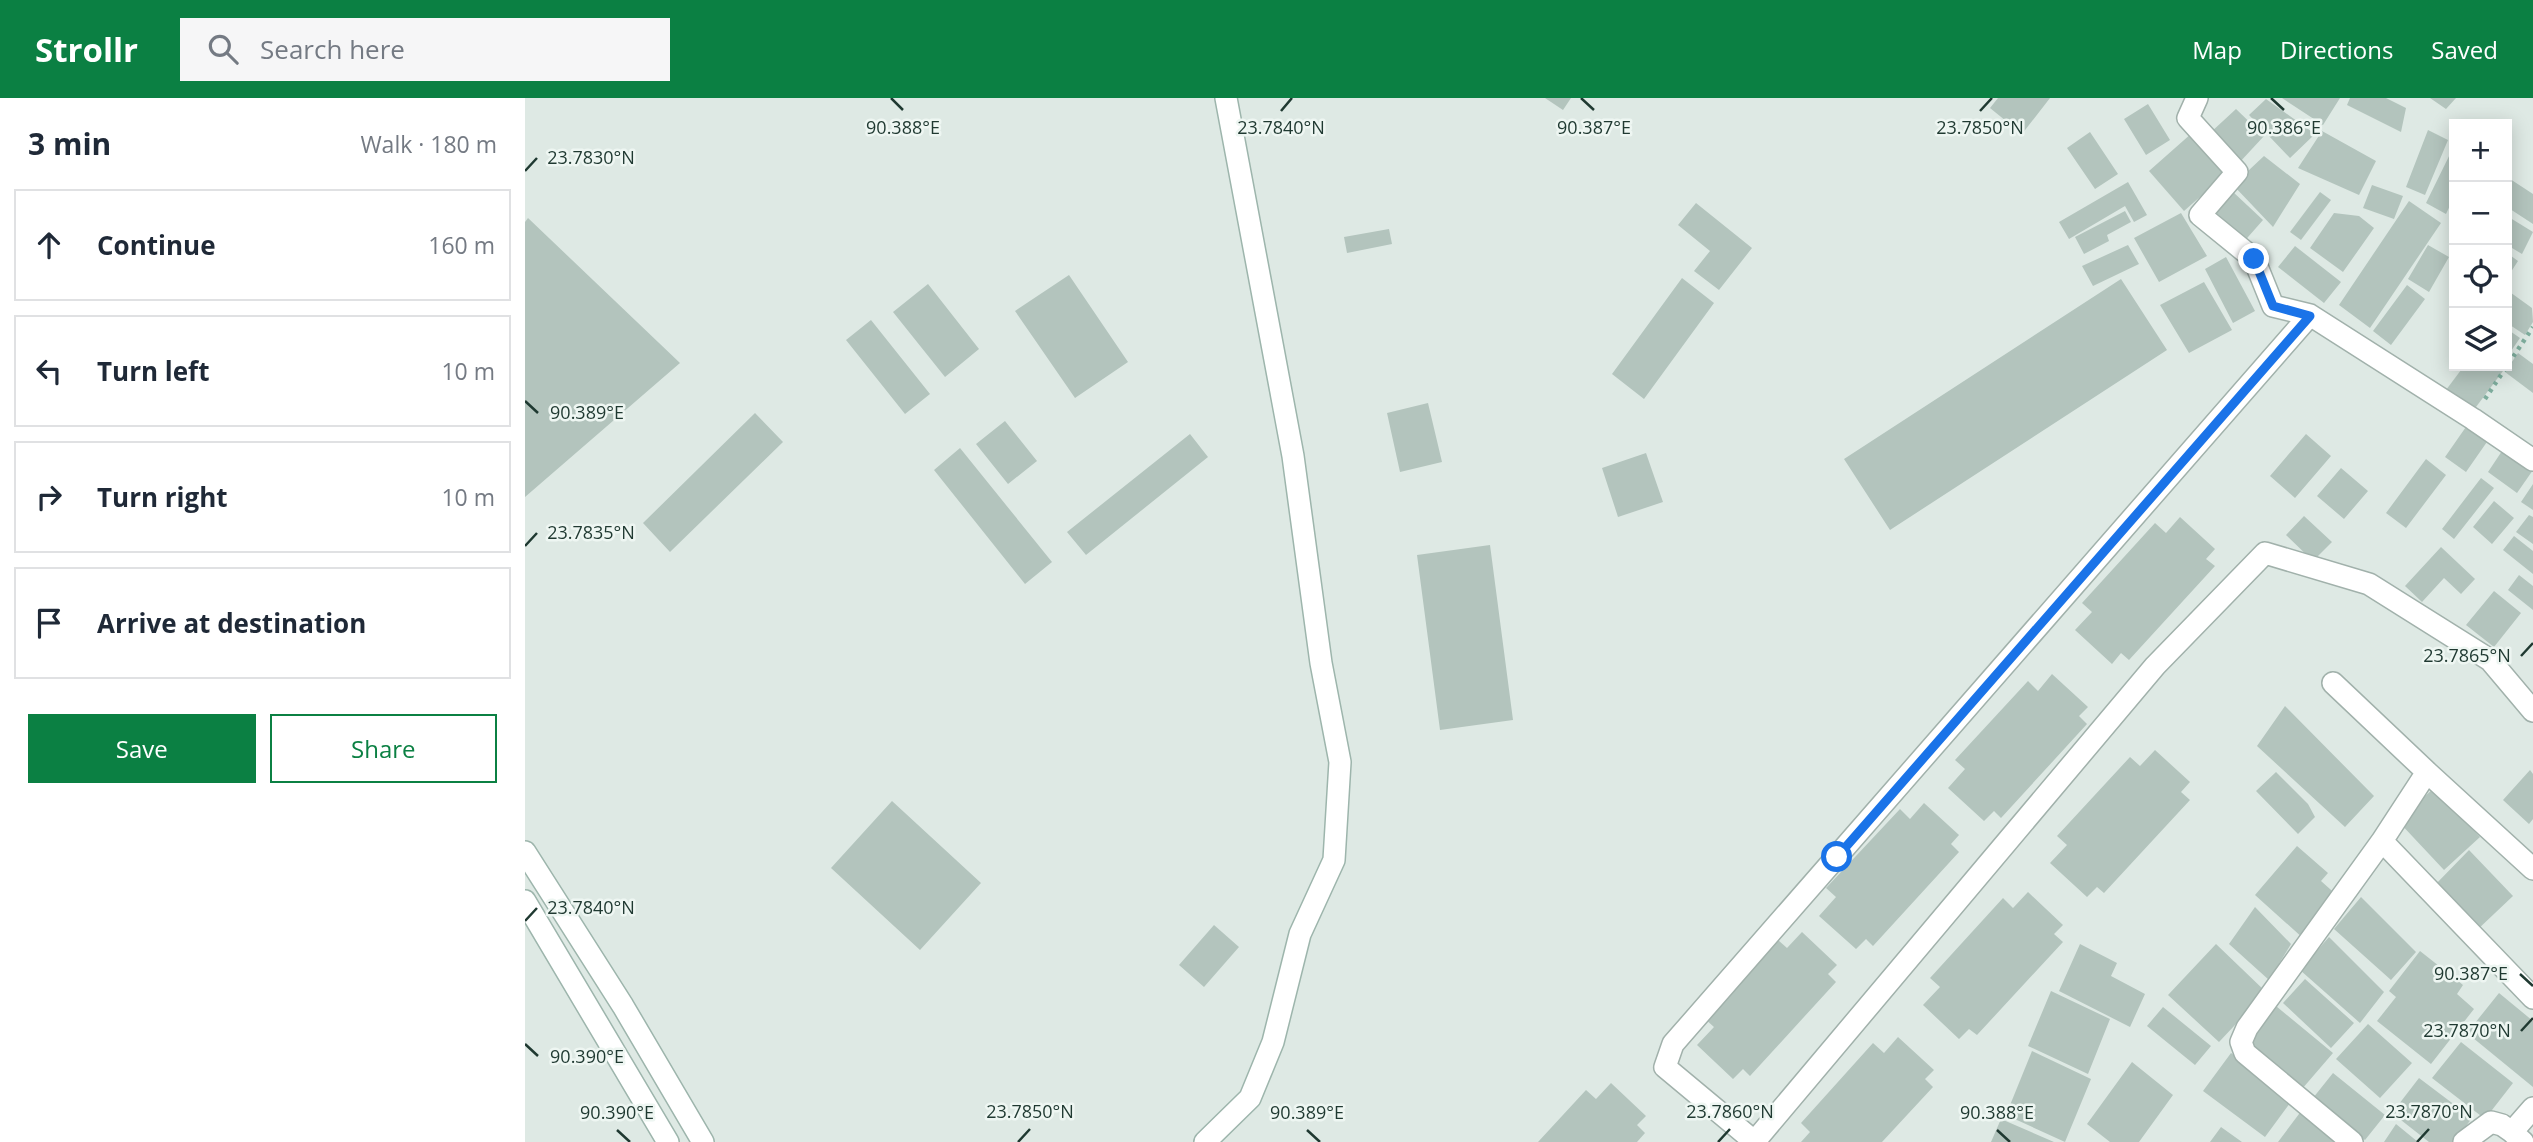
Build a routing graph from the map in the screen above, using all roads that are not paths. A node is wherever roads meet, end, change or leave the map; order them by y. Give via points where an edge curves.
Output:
1 (1226, 98) edge
2 (2197, 98) edge
3 (2310, 316) junction
4 (2533, 460) edge
5 (2333, 683) dead end
6 (2533, 711) edge
7 (2427, 772) junction
8 (2382, 841) junction
9 (525, 852) edge
10 (2533, 869) edge
11 (525, 901) edge
12 (2533, 998) edge
13 (2533, 1108) edge
14 (2518, 1137) edge
15 (669, 1142) edge
16 (703, 1142) edge
17 (1205, 1142) edge
18 (1755, 1142) edge
19 (2352, 1142) edge
20 (2464, 1142) edge

1 - 17 street via 1293,456 1321,663 1340,762 1334,860 1300,934 1273,1042 1250,1098
2 - 3 street via 2188,118 2237,172 2200,215 2254,259 2273,306
3 - 4 street
3 - 18 street via 1673,1044 1665,1067
5 - 7 street
6 - 18 street via 2490,660 2369,584 2265,554 2155,666
7 - 8 street
7 - 10 street
8 - 12 street
8 - 19 street via 2241,1042 2245,1053
9 - 16 street
11 - 15 street
13 - 14 street
14 - 20 street via 2491,1122

